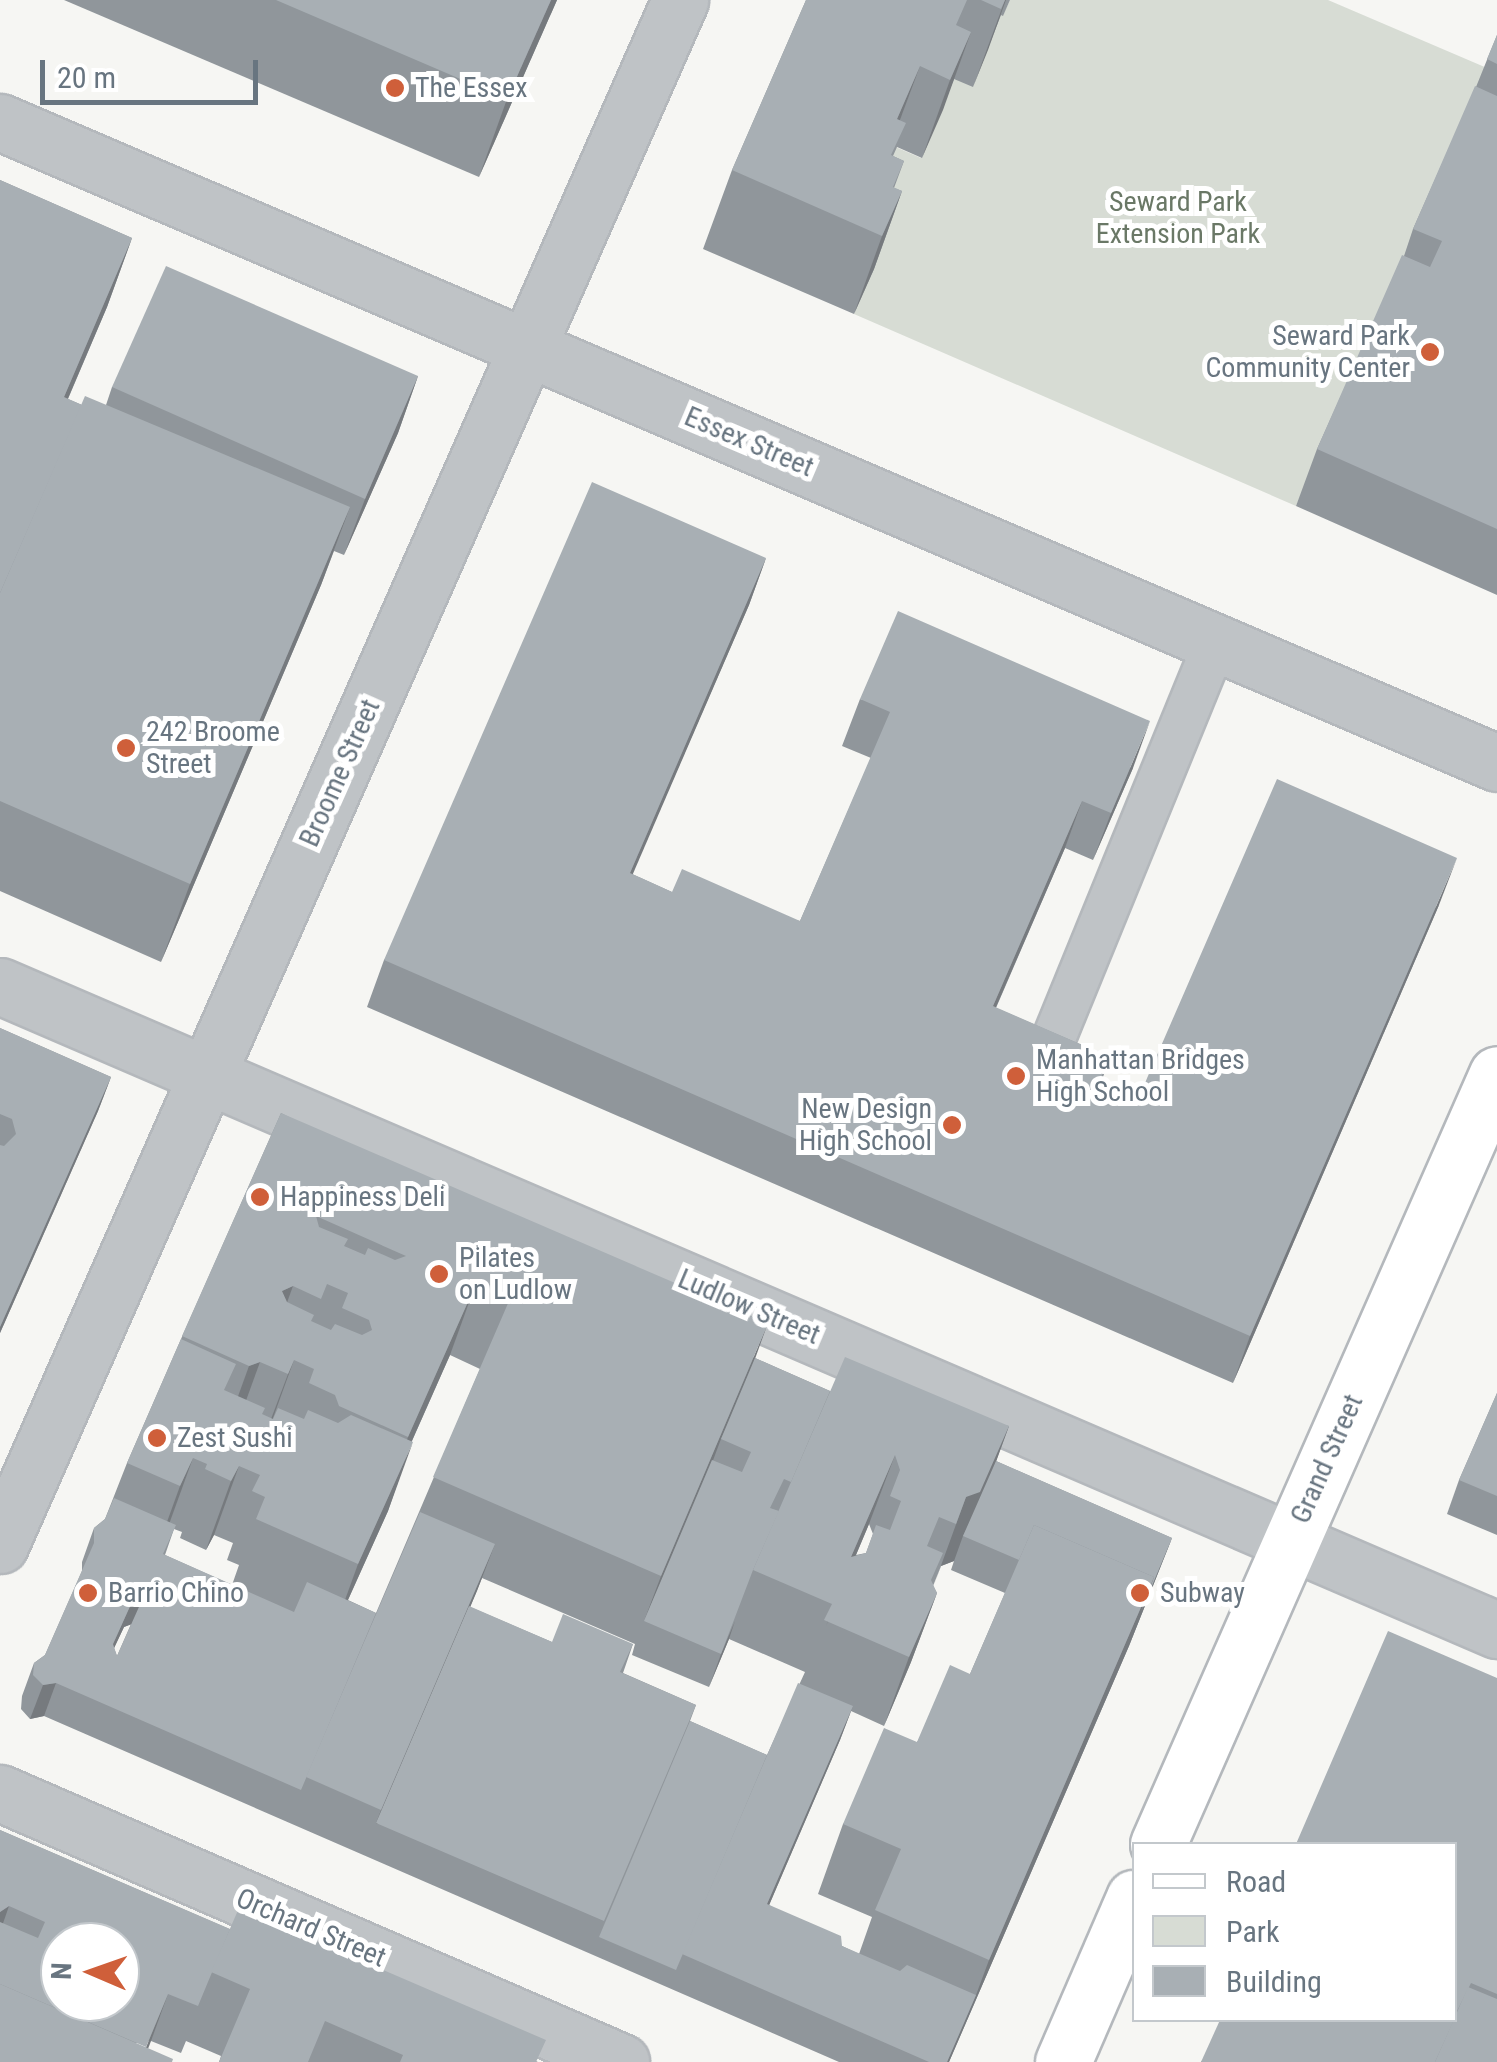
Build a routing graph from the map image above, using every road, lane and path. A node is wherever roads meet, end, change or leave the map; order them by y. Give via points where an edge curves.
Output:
1 (680, 0) edge
2 (0, 122) edge
3 (527, 347) junction
4 (1215, 643) junction
5 (1497, 764) edge
6 (0, 986) edge
7 (1054, 1038) edge
8 (208, 1074) junction
9 (1497, 1074) edge
10 (1291, 1540) junction
11 (0, 1545) edge
12 (1497, 1630) edge
13 (0, 1793) edge
14 (1159, 1842) edge
15 (1132, 1903) edge
16 (622, 2062) edge
17 (1063, 2062) edge

1 - 3 street, Broome Street
2 - 3 street, Essex Street
3 - 4 street, Essex Street
3 - 8 street, Broome Street
4 - 5 street, Essex Street
4 - 7 lane
6 - 8 street, Ludlow Street
8 - 10 street, Ludlow Street
8 - 11 street, Broome Street
9 - 10 main road, Grand Street
10 - 12 street, Ludlow Street
10 - 14 main road, Grand Street
13 - 16 street, Orchard Street
15 - 17 main road

